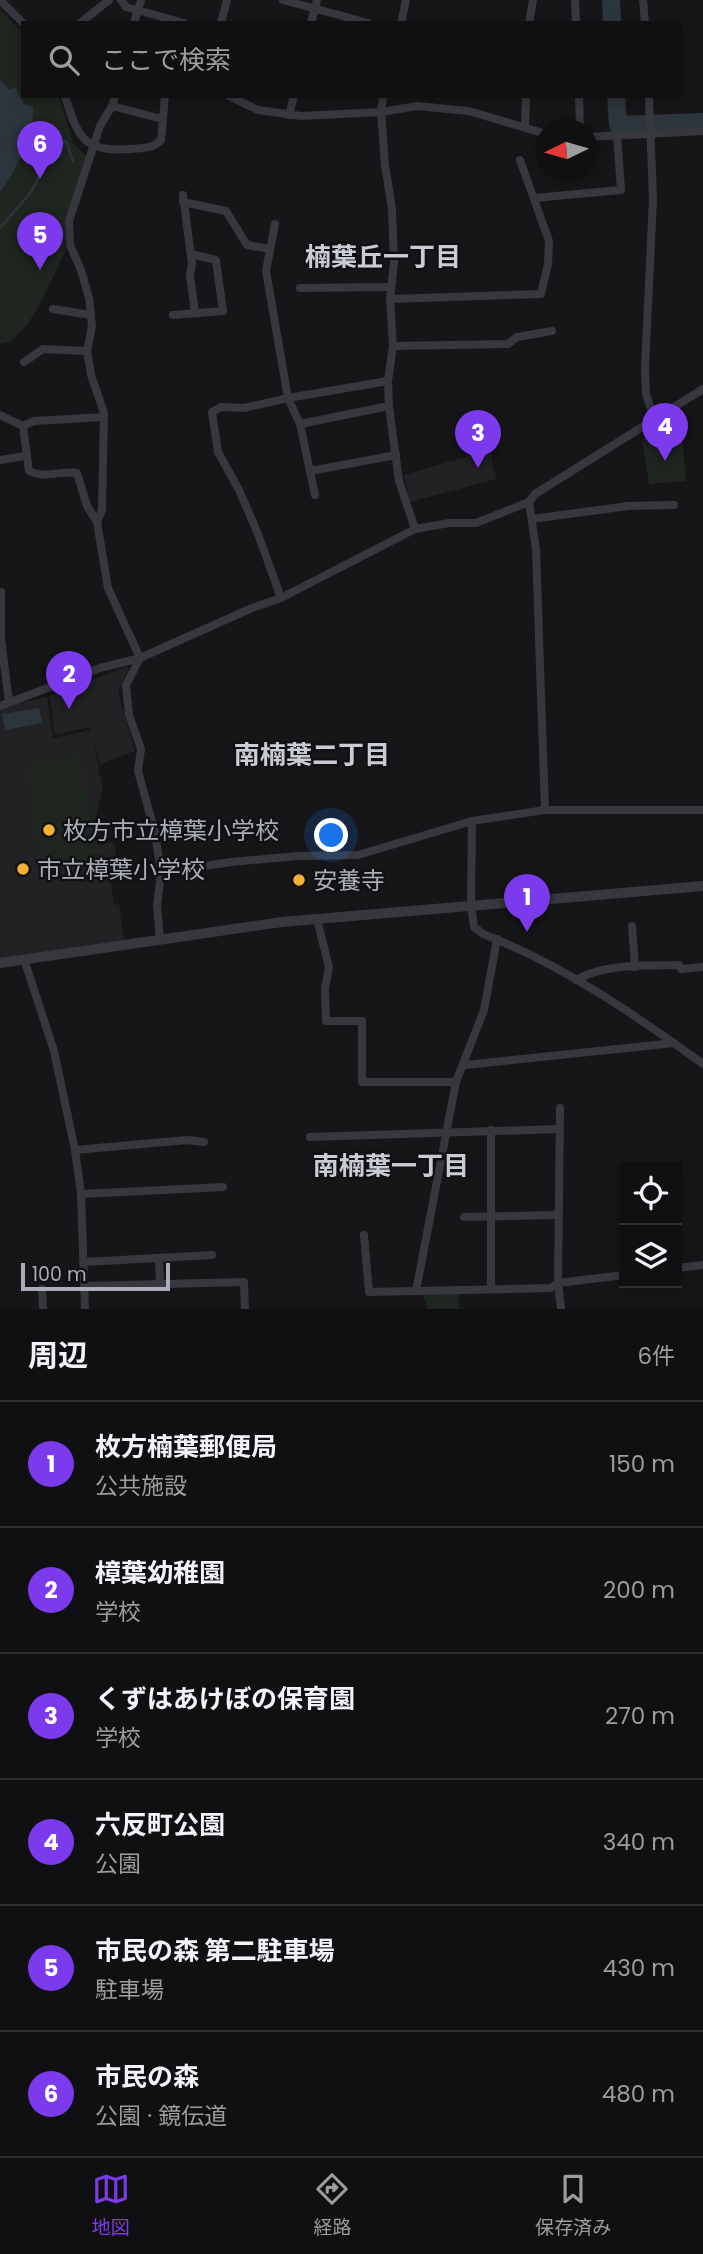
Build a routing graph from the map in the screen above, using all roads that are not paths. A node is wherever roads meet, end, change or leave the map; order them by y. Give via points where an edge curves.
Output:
1 (1, 0) edge
2 (109, 0) edge
3 (121, 0) edge
4 (141, 0) edge
5 (227, 0) edge
6 (283, 0) edge
7 (406, 0) edge
8 (533, 0) edge
9 (575, 0) edge
10 (643, 0) edge
11 (316, 4) edge
12 (138, 11) junction
13 (21, 21) edge
14 (83, 21) edge
15 (135, 21) edge
16 (176, 21) edge
17 (222, 21) edge
18 (363, 21) edge
19 (401, 21) edge
20 (529, 21) edge
21 (576, 21) edge
22 (645, 21) edge
23 (66, 98) edge
24 (165, 98) edge
25 (233, 98) edge
26 (293, 98) edge
27 (383, 98) edge
28 (526, 98) edge
29 (579, 98) edge
30 (649, 98) edge
31 (113, 101) edge
32 (381, 112) junction
33 (289, 115) junction
34 (162, 119) junction
35 (580, 119) edge
36 (525, 127) junction
37 (535, 130) edge
38 (703, 131) edge
39 (652, 134) junction
40 (617, 135) junction
41 (598, 136) edge
42 (703, 138) edge
43 (93, 146) junction
44 (520, 160) dead end
45 (534, 198) junction
46 (275, 224) dead end
47 (270, 249) junction
48 (191, 254) junction
49 (391, 287) junction
50 (300, 288) dead end
51 (390, 299) junction
52 (53, 309) dead end
53 (195, 313) junction
54 (91, 315) junction
55 (173, 316) dead end
56 (552, 331) dead end
57 (393, 346) junction
58 (87, 351) junction
59 (22, 365) dead end
60 (388, 381) junction
61 (703, 389) edge
62 (288, 398) junction
63 (389, 406) junction
64 (0, 415) edge
65 (104, 417) junction
66 (655, 421) junction
67 (300, 424) junction
68 (23, 426) junction
69 (396, 455) junction
70 (26, 456) junction
71 (0, 460) edge
72 (310, 471) junction
73 (315, 495) dead end
74 (529, 502) junction
75 (674, 505) dead end
76 (531, 519) junction
77 (97, 522) junction
78 (415, 529) junction
79 (2, 592) edge
80 (281, 598) junction
81 (1, 613) edge
82 (140, 658) junction
83 (9, 702) junction
84 (0, 706) edge
85 (545, 810) junction
86 (703, 810) edge
87 (472, 821) junction
88 (161, 873) junction
89 (703, 886) edge
90 (471, 905) junction
91 (317, 919) junction
92 (632, 926) dead end
93 (497, 939) junction
94 (160, 940) junction
95 (24, 959) junction
96 (0, 963) edge
97 (635, 967) junction
98 (703, 967) edge
99 (576, 980) junction
100 (674, 1043) junction
101 (703, 1064) edge
102 (465, 1065) junction
103 (456, 1082) junction
104 (561, 1108) dead end
105 (559, 1129) junction
106 (491, 1130) junction
107 (446, 1131) junction
108 (310, 1137) dead end
109 (204, 1142) dead end
110 (75, 1150) junction
111 (223, 1187) dead end
112 (81, 1194) junction
113 (559, 1215) junction
114 (491, 1216) junction
115 (464, 1217) dead end
116 (364, 1235) dead end
117 (212, 1255) dead end
118 (159, 1258) junction
119 (84, 1262) junction
120 (703, 1265) edge
121 (682, 1267) edge
122 (619, 1276) edge
123 (558, 1283) junction
124 (160, 1284) junction
125 (85, 1286) junction
126 (42, 1289) dead end
127 (491, 1289) junction
128 (416, 1291) junction
129 (43, 1309) edge
130 (85, 1309) edge
131 (245, 1309) edge
132 (561, 1309) edge

1 - 13 street
2 - 14 street
3 - 12 street
4 - 12 street
5 - 17 street
6 - 11 street
7 - 19 street
8 - 20 street
9 - 21 street
10 - 22 street
11 - 18 street
12 - 15 street
12 - 16 street
23 - 43 street via 84,140
24 - 34 street
25 - 33 street via 258,110
26 - 33 street
27 - 32 street
28 - 36 street
29 - 35 street
30 - 39 street
31 - 34 street
31 - 43 street
32 - 33 street
32 - 36 street via 433,107 469,111
32 - 49 street via 392,209
34 - 43 street via 157,145
36 - 37 street
38 - 39 street
38 - 42 street
39 - 40 street
39 - 66 street via 645,368 646,394
40 - 41 street
40 - 45 street via 621,190
43 - 54 street via 69,221 70,246 81,270
44 - 45 street
45 - 51 street via 549,241 541,294
46 - 47 street
47 - 48 street via 247,245 226,211 183,198
47 - 62 street via 266,271
48 - 53 street
48 - 53 street via 216,260 223,311
49 - 50 street
49 - 51 street
51 - 57 street
52 - 54 street
53 - 55 street
54 - 58 street
56 - 57 street via 517,337 508,344
57 - 60 street
58 - 59 street via 43,348
58 - 65 street
60 - 62 street
60 - 63 street
61 - 66 street
62 - 67 street
62 - 80 street via 212,412 218,452 239,489
63 - 67 street
63 - 69 street
64 - 68 street
65 - 68 street via 34,421
65 - 77 street via 102,510
66 - 74 street
67 - 72 street
68 - 70 street
69 - 72 street
69 - 78 street via 399,481
70 - 71 street
70 - 77 street via 29,471 36,474 77,473
72 - 73 street
74 - 76 street
74 - 78 street via 476,523
75 - 76 street
76 - 85 street
77 - 82 street via 108,588
78 - 80 street
79 - 81 street
80 - 82 street
81 - 83 street
82 - 83 street
82 - 88 street via 126,684 127,698 141,749 138,771
83 - 84 street
85 - 86 street
85 - 87 street
87 - 88 street via 358,855 231,862
87 - 90 street
88 - 94 street via 156,905
89 - 90 street
90 - 91 street
90 - 93 street via 474,927
91 - 94 street
91 - 103 street via 328,967 326,1021 362,1020 362,1082
92 - 97 street
93 - 99 street
93 - 102 street via 484,1010
94 - 95 street
95 - 96 street
95 - 110 street via 54,1051
97 - 98 street
97 - 99 street via 589,972
99 - 100 street
100 - 101 street
100 - 102 street
102 - 103 street
103 - 107 street
104 - 105 street
105 - 106 street
105 - 113 street
106 - 107 street
106 - 114 street
107 - 108 street
107 - 128 street
109 - 110 street
110 - 112 street
111 - 112 street
112 - 119 street
113 - 114 street
113 - 123 street
114 - 115 street
114 - 127 street
116 - 128 street via 369,1292
117 - 118 street
118 - 119 street
118 - 124 street
119 - 125 street
120 - 121 street
122 - 123 street
123 - 127 street via 551,1288
123 - 132 street
124 - 125 street
124 - 131 street via 244,1282
125 - 130 street
126 - 129 street
127 - 128 street

